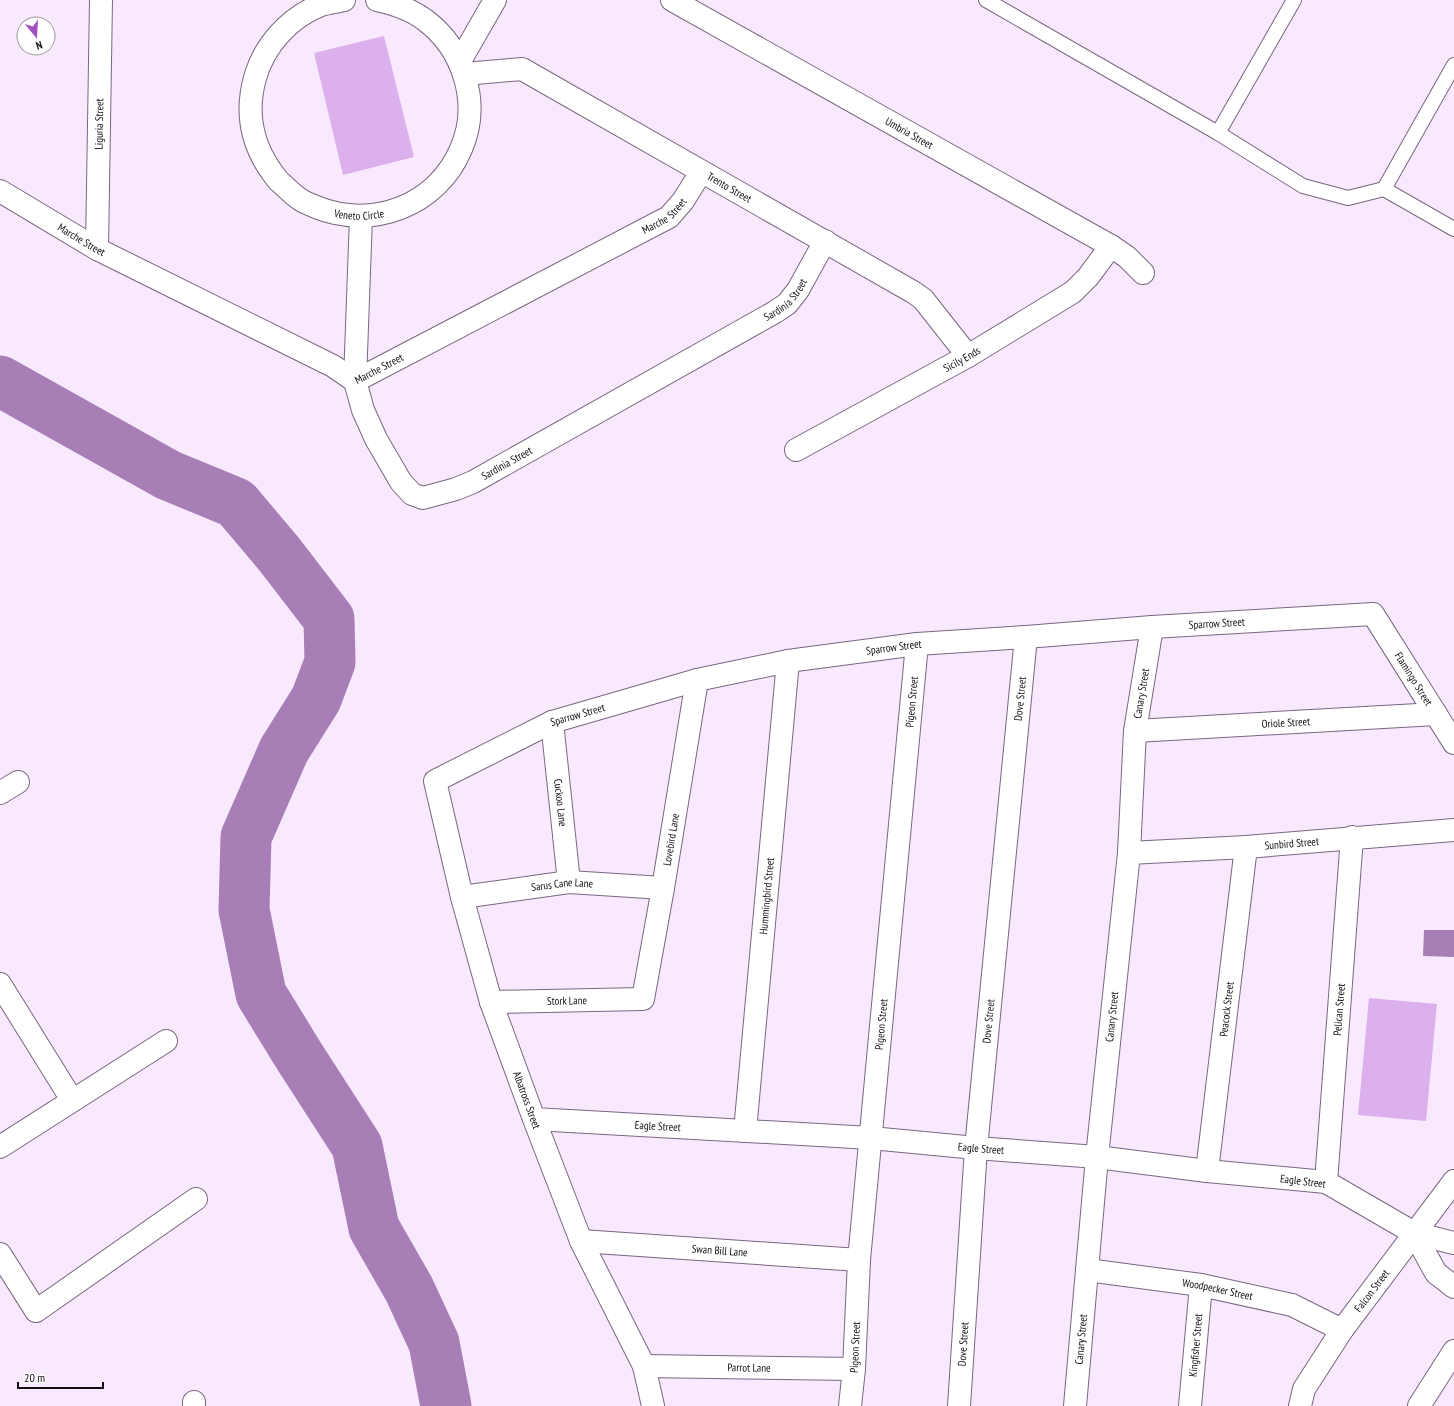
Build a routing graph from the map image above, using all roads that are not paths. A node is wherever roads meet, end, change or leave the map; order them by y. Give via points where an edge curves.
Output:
1 (101, 0) edge
2 (344, 0) edge
3 (377, 0) edge
4 (495, 0) edge
5 (672, 0) edge
6 (986, 0) edge
7 (1294, 0) edge
8 (296, 9) edge
9 (1454, 65) edge
10 (462, 67) junction
11 (1218, 133) junction
12 (701, 172) junction
13 (1384, 189) junction
14 (0, 191) edge
15 (361, 217) junction
16 (1454, 229) edge
17 (825, 241) junction
18 (1111, 246) junction
19 (97, 249) junction
20 (1143, 273) dead end
21 (968, 356) junction
22 (354, 381) junction
23 (796, 450) dead end
24 (1373, 614) joint
25 (1152, 627) junction
26 (1026, 637) junction
27 (917, 644) junction
28 (788, 661) junction
29 (697, 680) junction
30 (1436, 714) junction
31 (552, 722) junction
32 (1135, 731) junction
33 (1454, 743) edge
34 (435, 781) joint
35 (18, 782) dead end
36 (0, 793) edge
37 (1454, 830) edge
38 (1352, 838) junction
39 (1246, 847) junction
40 (1129, 853) junction
41 (569, 882) junction
42 (663, 888) junction
43 (462, 898) junction
44 (0, 984) edge
45 (643, 1000) joint
46 (491, 1002) junction
47 (166, 1041) dead end
48 (72, 1100) junction
49 (534, 1119) junction
50 (745, 1131) junction
51 (871, 1138) junction
52 (0, 1147) edge
53 (976, 1148) junction
54 (1097, 1157) junction
55 (1207, 1172) junction
56 (1454, 1181) edge
57 (1326, 1182) junction
58 (196, 1199) dead end
59 (1414, 1234) junction
60 (581, 1241) junction
61 (1454, 1244) edge
62 (0, 1254) edge
63 (859, 1260) junction
64 (1087, 1270) junction
65 (1201, 1285) junction
66 (1454, 1287) edge
67 (1342, 1330) junction
68 (1454, 1351) edge
69 (644, 1366) junction
70 (854, 1369) junction
71 (653, 1406) edge
72 (850, 1406) edge
73 (959, 1406) edge
74 (1075, 1406) edge
75 (1190, 1406) edge
76 (1300, 1406) edge
77 (1419, 1406) edge

1 - 19 street, Liguria Street
2 - 8 street, Veneto Circle
3 - 10 street, Veneto Circle via 402,6 426,20 445,38
4 - 10 street
5 - 18 street, Umbria Street
6 - 11 lane
7 - 11 lane
8 - 15 street, Veneto Circle via 259,65 250,95 251,126 261,155 278,181 302,201 330,213
9 - 13 lane
10 - 12 street, Trento Street via 522,69
10 - 15 street, Veneto Circle via 469,99 468,124 462,149 449,171 431,190 410,204 386,213
11 - 13 lane via 1303,186 1348,198
12 - 17 street, Trento Street
12 - 22 street, Marche Street via 683,201 669,217
13 - 16 lane
14 - 19 street, Marche Street
15 - 22 street, Sardinia Street
17 - 21 street, Trento Street via 923,299
17 - 22 street, Sardinia Street via 798,290 787,304 473,482 456,489 423,498 412,494 401,482 376,439
18 - 20 street, Umbria Street via 1128,257
18 - 21 street, Sicily Ends via 1088,277 1073,292
19 - 22 street, Marche Street via 332,366
21 - 23 street, Sicily Ends
24 - 25 street, Sparrow Street
24 - 30 street, Flamingo Street
25 - 26 street, Sparrow Street
25 - 32 street, Canary Street
26 - 27 street, Sparrow Street
26 - 53 street, Dove Street
27 - 28 street, Sparrow Street
27 - 51 street, Pigeon Street
28 - 29 street, Sparrow Street
28 - 50 street, Hummingbird Street
29 - 31 street, Sparrow Street
29 - 42 street, Lovebird Lane
30 - 32 street, Oriole Street
30 - 33 street, Flamingo Street
31 - 34 street, Sparrow Street
31 - 41 street, Cuckoo Lane
32 - 40 street, Canary Street
34 - 43 street, Albatross Street
35 - 36 street
37 - 38 street, Sunbird Street
38 - 39 street, Sunbird Street
38 - 57 street, Pelican Street
39 - 40 street, Sunbird Street
39 - 55 street, Peacock Street
40 - 54 street, Canary Street
41 - 42 street, Sarus Cane Lane
41 - 43 street, Sarus Cane Lane
42 - 45 street, Lovebird Lane
43 - 46 street, Albatross Street
44 - 48 street
45 - 46 street, Stork Lane
46 - 49 street, Albatross Street
47 - 48 street
48 - 52 street
49 - 50 street, Eagle Street
49 - 60 street, Albatross Street
50 - 51 street, Eagle Street
51 - 53 street, Eagle Street
51 - 63 street, Pigeon Street
53 - 54 street, Eagle Street
53 - 73 street, Dove Street
54 - 55 street, Eagle Street
54 - 64 street, Canary Street
55 - 57 street, Eagle Street
56 - 59 street, Falcon Street
57 - 59 street, Eagle Street
58 - 62 street via 36,1311
59 - 61 street, Eagle Street
59 - 66 street, Eagle Street via 1436,1273
59 - 67 street, Falcon Street
60 - 63 street, Swan Bill Lane
60 - 69 street, Albatross Street
63 - 70 street, Pigeon Street
64 - 65 street, Woodpecker Street
64 - 74 street, Canary Street
65 - 67 street, Woodpecker Street via 1292,1305
65 - 75 street, Kingfisher Street
67 - 76 street, Falcon Street via 1304,1389
68 - 77 street
69 - 70 street, Parrot Lane
69 - 71 street, Albatross Street
70 - 72 street, Pigeon Street

